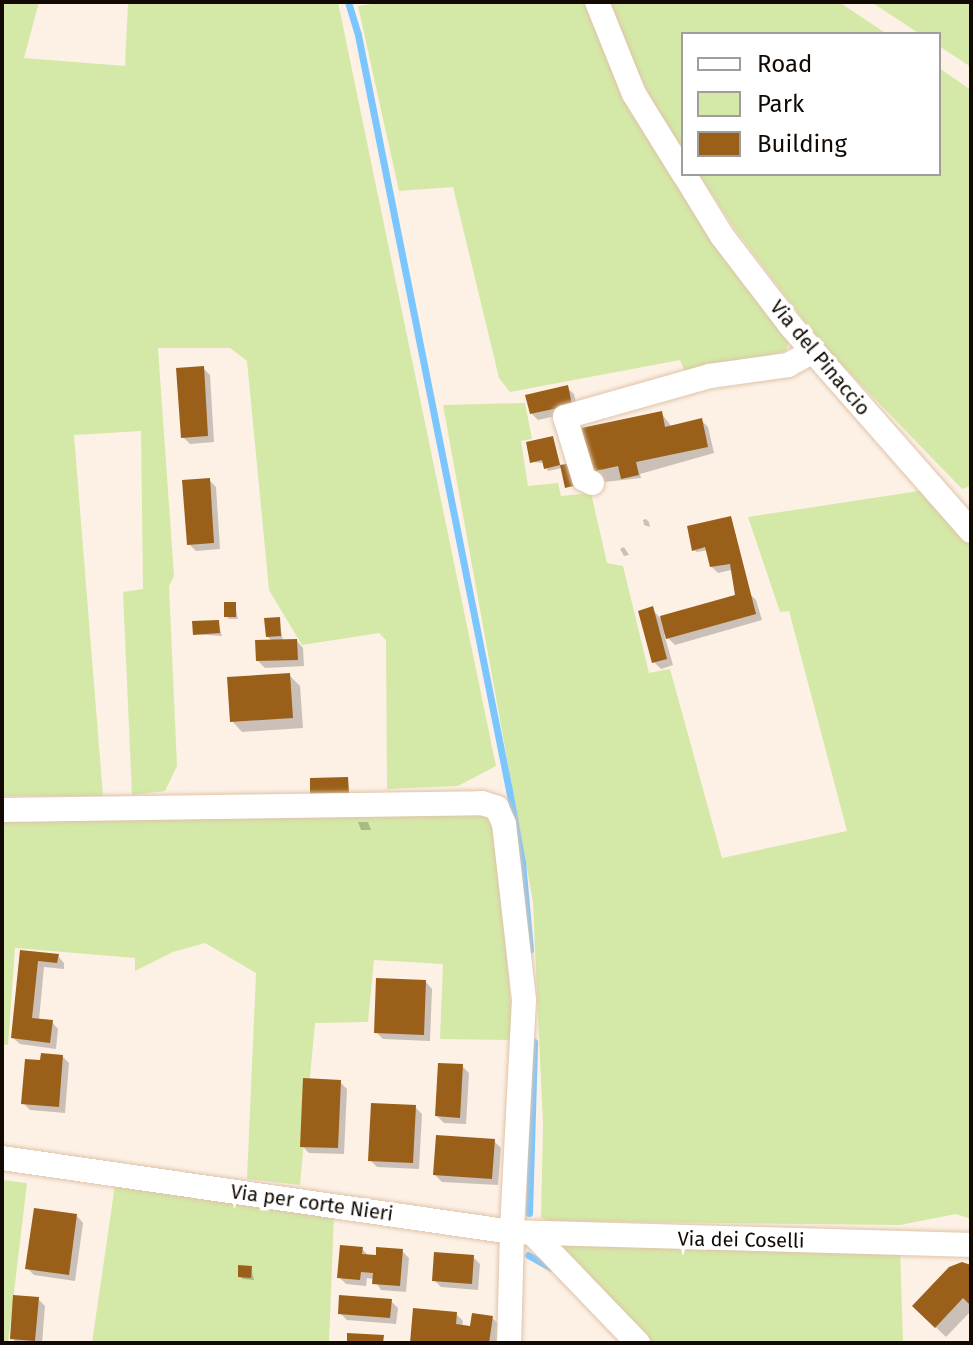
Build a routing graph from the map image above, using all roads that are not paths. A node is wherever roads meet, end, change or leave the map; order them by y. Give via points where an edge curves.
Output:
1 (597, 2) edge
2 (681, 170) edge
3 (685, 176) edge
4 (813, 351) junction
5 (592, 483) dead end
6 (971, 531) edge
7 (2, 810) edge
8 (2, 1158) edge
9 (523, 1234) junction
10 (971, 1245) edge
11 (509, 1343) edge
12 (638, 1343) edge

1 - 2 street, Via del Pinaccio via 634,94
3 - 4 street, Via del Pinaccio via 722,236
4 - 5 street via 788,365 710,376 565,417 584,479
4 - 6 street, Via del Pinaccio
7 - 9 street via 482,803 497,808 504,824 524,1000
8 - 9 street, Via per corte Nieri
9 - 10 street, Via dei Coselli
9 - 11 street
9 - 12 street

